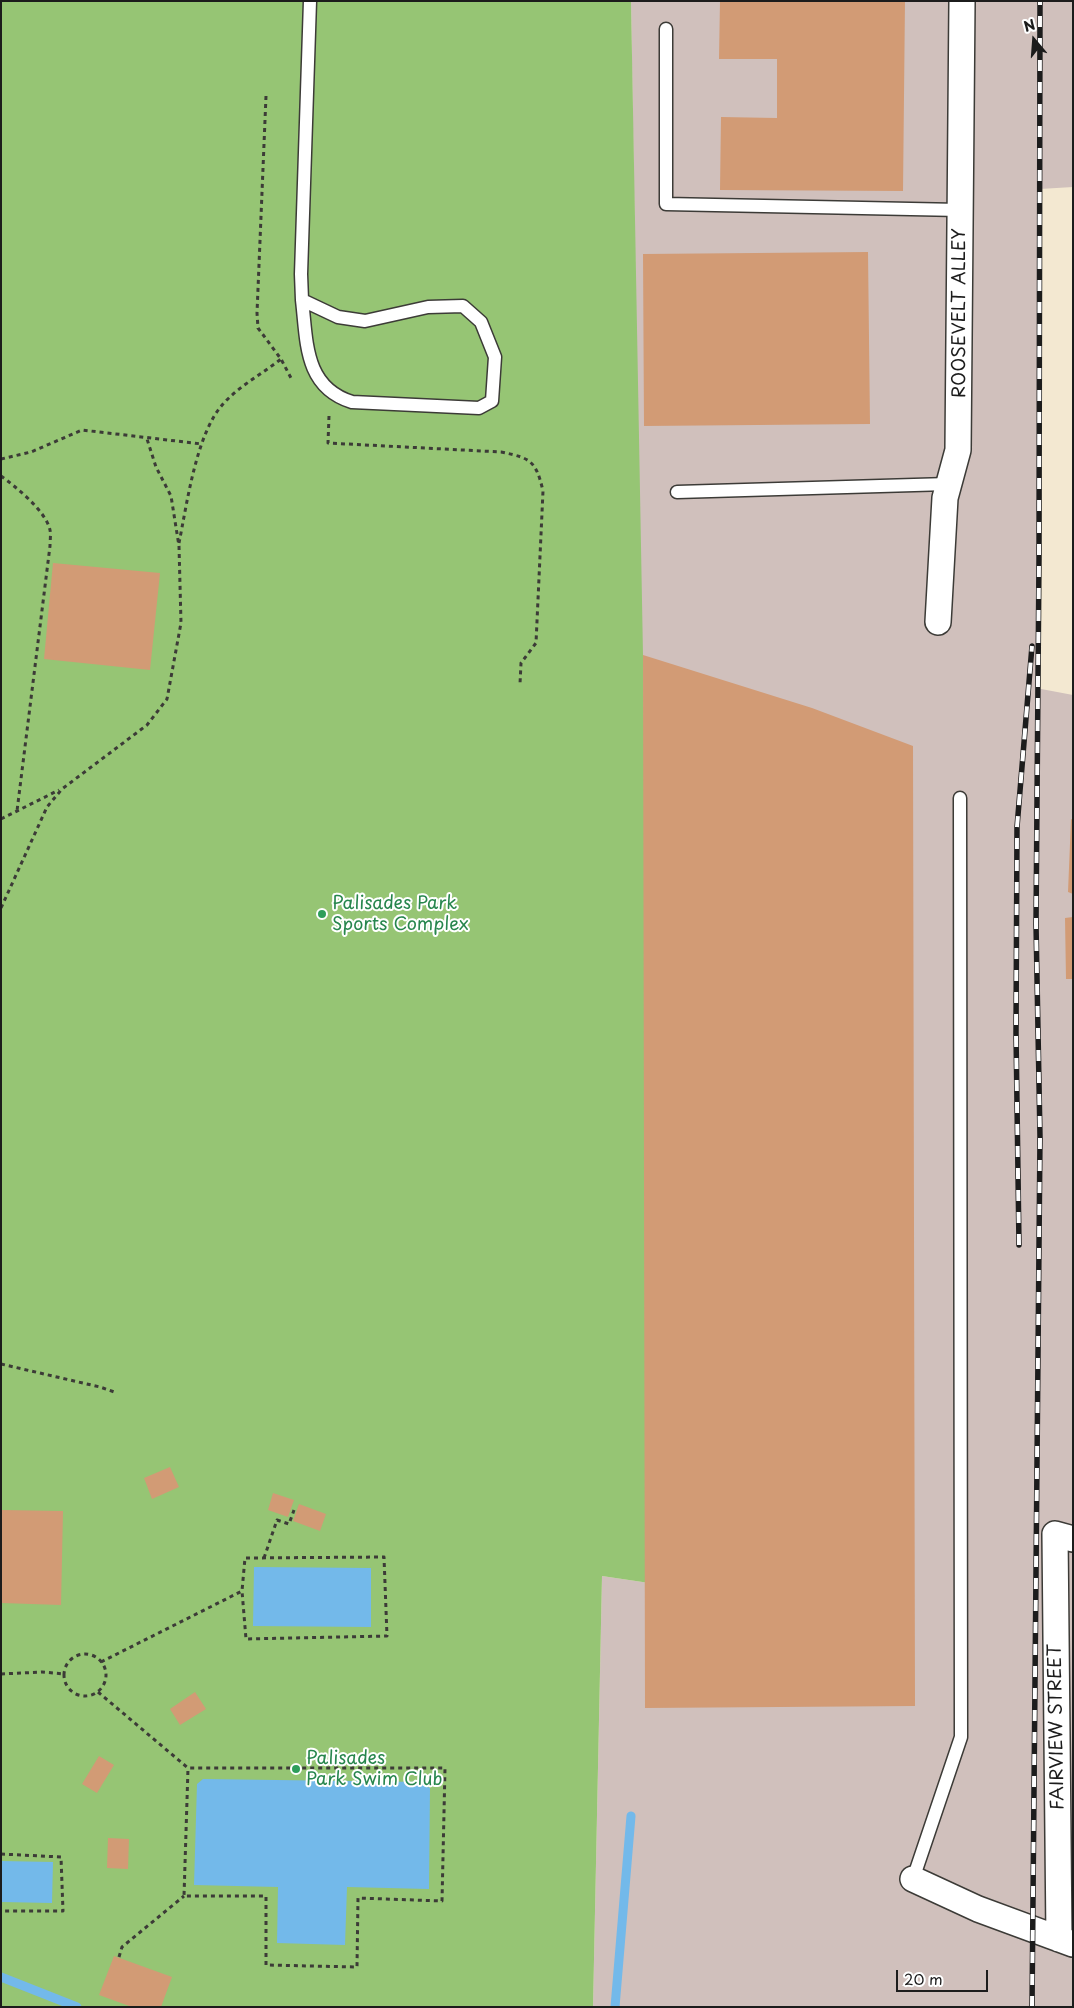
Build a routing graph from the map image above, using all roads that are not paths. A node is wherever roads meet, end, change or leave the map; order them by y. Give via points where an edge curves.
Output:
1 (310, 1) edge
2 (962, 1) edge
3 (666, 29) dead end
4 (960, 210) junction
5 (302, 300) junction
6 (948, 484) junction
7 (677, 492) dead end
8 (938, 622) dead end
9 (960, 798) dead end
10 (1073, 1539) edge
11 (913, 1878) joint
12 (1066, 1941) edge

1 - 5 lane
2 - 4 street, ROOSEVELT ALLEY
3 - 4 lane via 666,204
4 - 6 street, ROOSEVELT ALLEY via 958,450
5 - 5 lane via 313,371 324,388 340,399 479,408 492,401 495,357 481,322 463,306 428,307 365,321 338,317
6 - 7 lane
6 - 8 street, ROOSEVELT ALLEY
9 - 11 lane via 961,1737
10 - 12 street, FAIRVIEW STREET via 1055,1534
11 - 12 street via 978,1909

